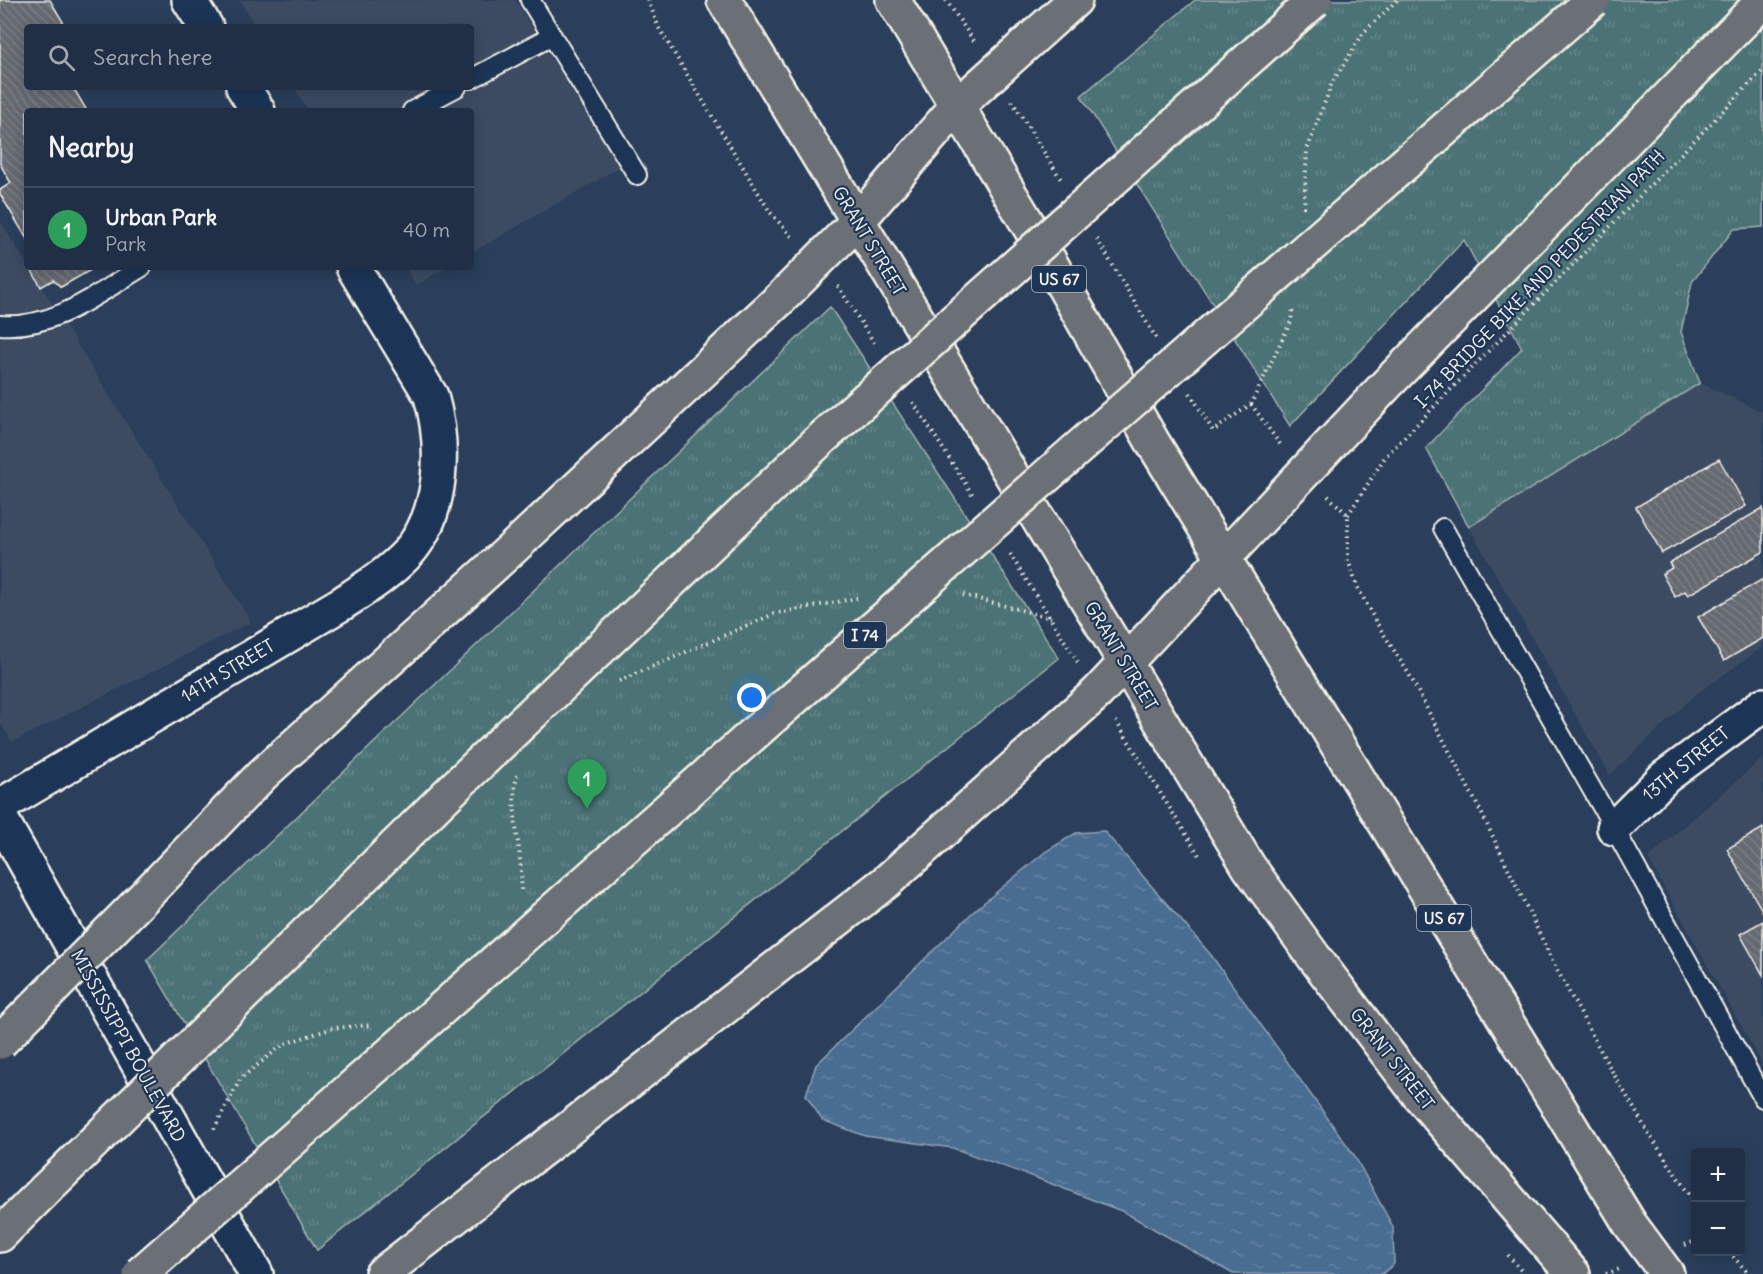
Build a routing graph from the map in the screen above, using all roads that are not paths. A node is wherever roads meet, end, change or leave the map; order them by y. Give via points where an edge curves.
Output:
1 (189, 0) edge
2 (530, 0) edge
3 (724, 0) edge
4 (893, 0) edge
5 (1075, 0) edge
6 (1315, 0) edge
7 (1593, 0) edge
8 (1763, 1) edge
9 (204, 24) edge
10 (552, 36) junction
11 (474, 77) edge
12 (245, 90) edge
13 (451, 90) edge
14 (957, 106) junction
15 (256, 108) edge
16 (418, 108) edge
17 (637, 175) dead end
18 (857, 222) junction
19 (137, 270) edge
20 (355, 270) edge
21 (0, 325) edge
22 (1443, 528) dead end
23 (1225, 559) junction
24 (1126, 663) junction
25 (1763, 705) edge
26 (0, 806) edge
27 (0, 817) edge
28 (1614, 828) junction
29 (0, 1042) edge
30 (1763, 1098) edge
31 (0, 1236) edge
32 (140, 1274) edge
33 (256, 1274) edge
34 (382, 1274) edge
35 (1573, 1274) edge
36 (1667, 1274) edge

1 - 9 street
2 - 10 lane
3 - 18 main road, GRANT STREET
4 - 14 main road, US 67
5 - 14 main road
6 - 31 main road, bridge via 820,440 460,782
7 - 32 main road, I 74, bridge
8 - 23 main road via 1387,384
10 - 11 lane
10 - 17 lane
12 - 15 street
13 - 16 lane
14 - 18 main road
14 - 23 main road, US 67
18 - 24 main road, GRANT STREET
18 - 29 main road, bridge via 690,384 263,774
19 - 21 lane via 57,318
20 - 26 street, 14TH STREET via 431,396 437,417 438,479 422,534 408,552 373,582
22 - 28 lane
23 - 24 main road
23 - 36 main road, US 67 via 1630,1224
24 - 34 main road via 886,882
24 - 35 main road, GRANT STREET via 1249,867 1314,957 1419,1095
25 - 28 street, 13TH STREET via 1665,777
27 - 33 street, MISSISSIPPI BOULEVARD
28 - 30 lane

